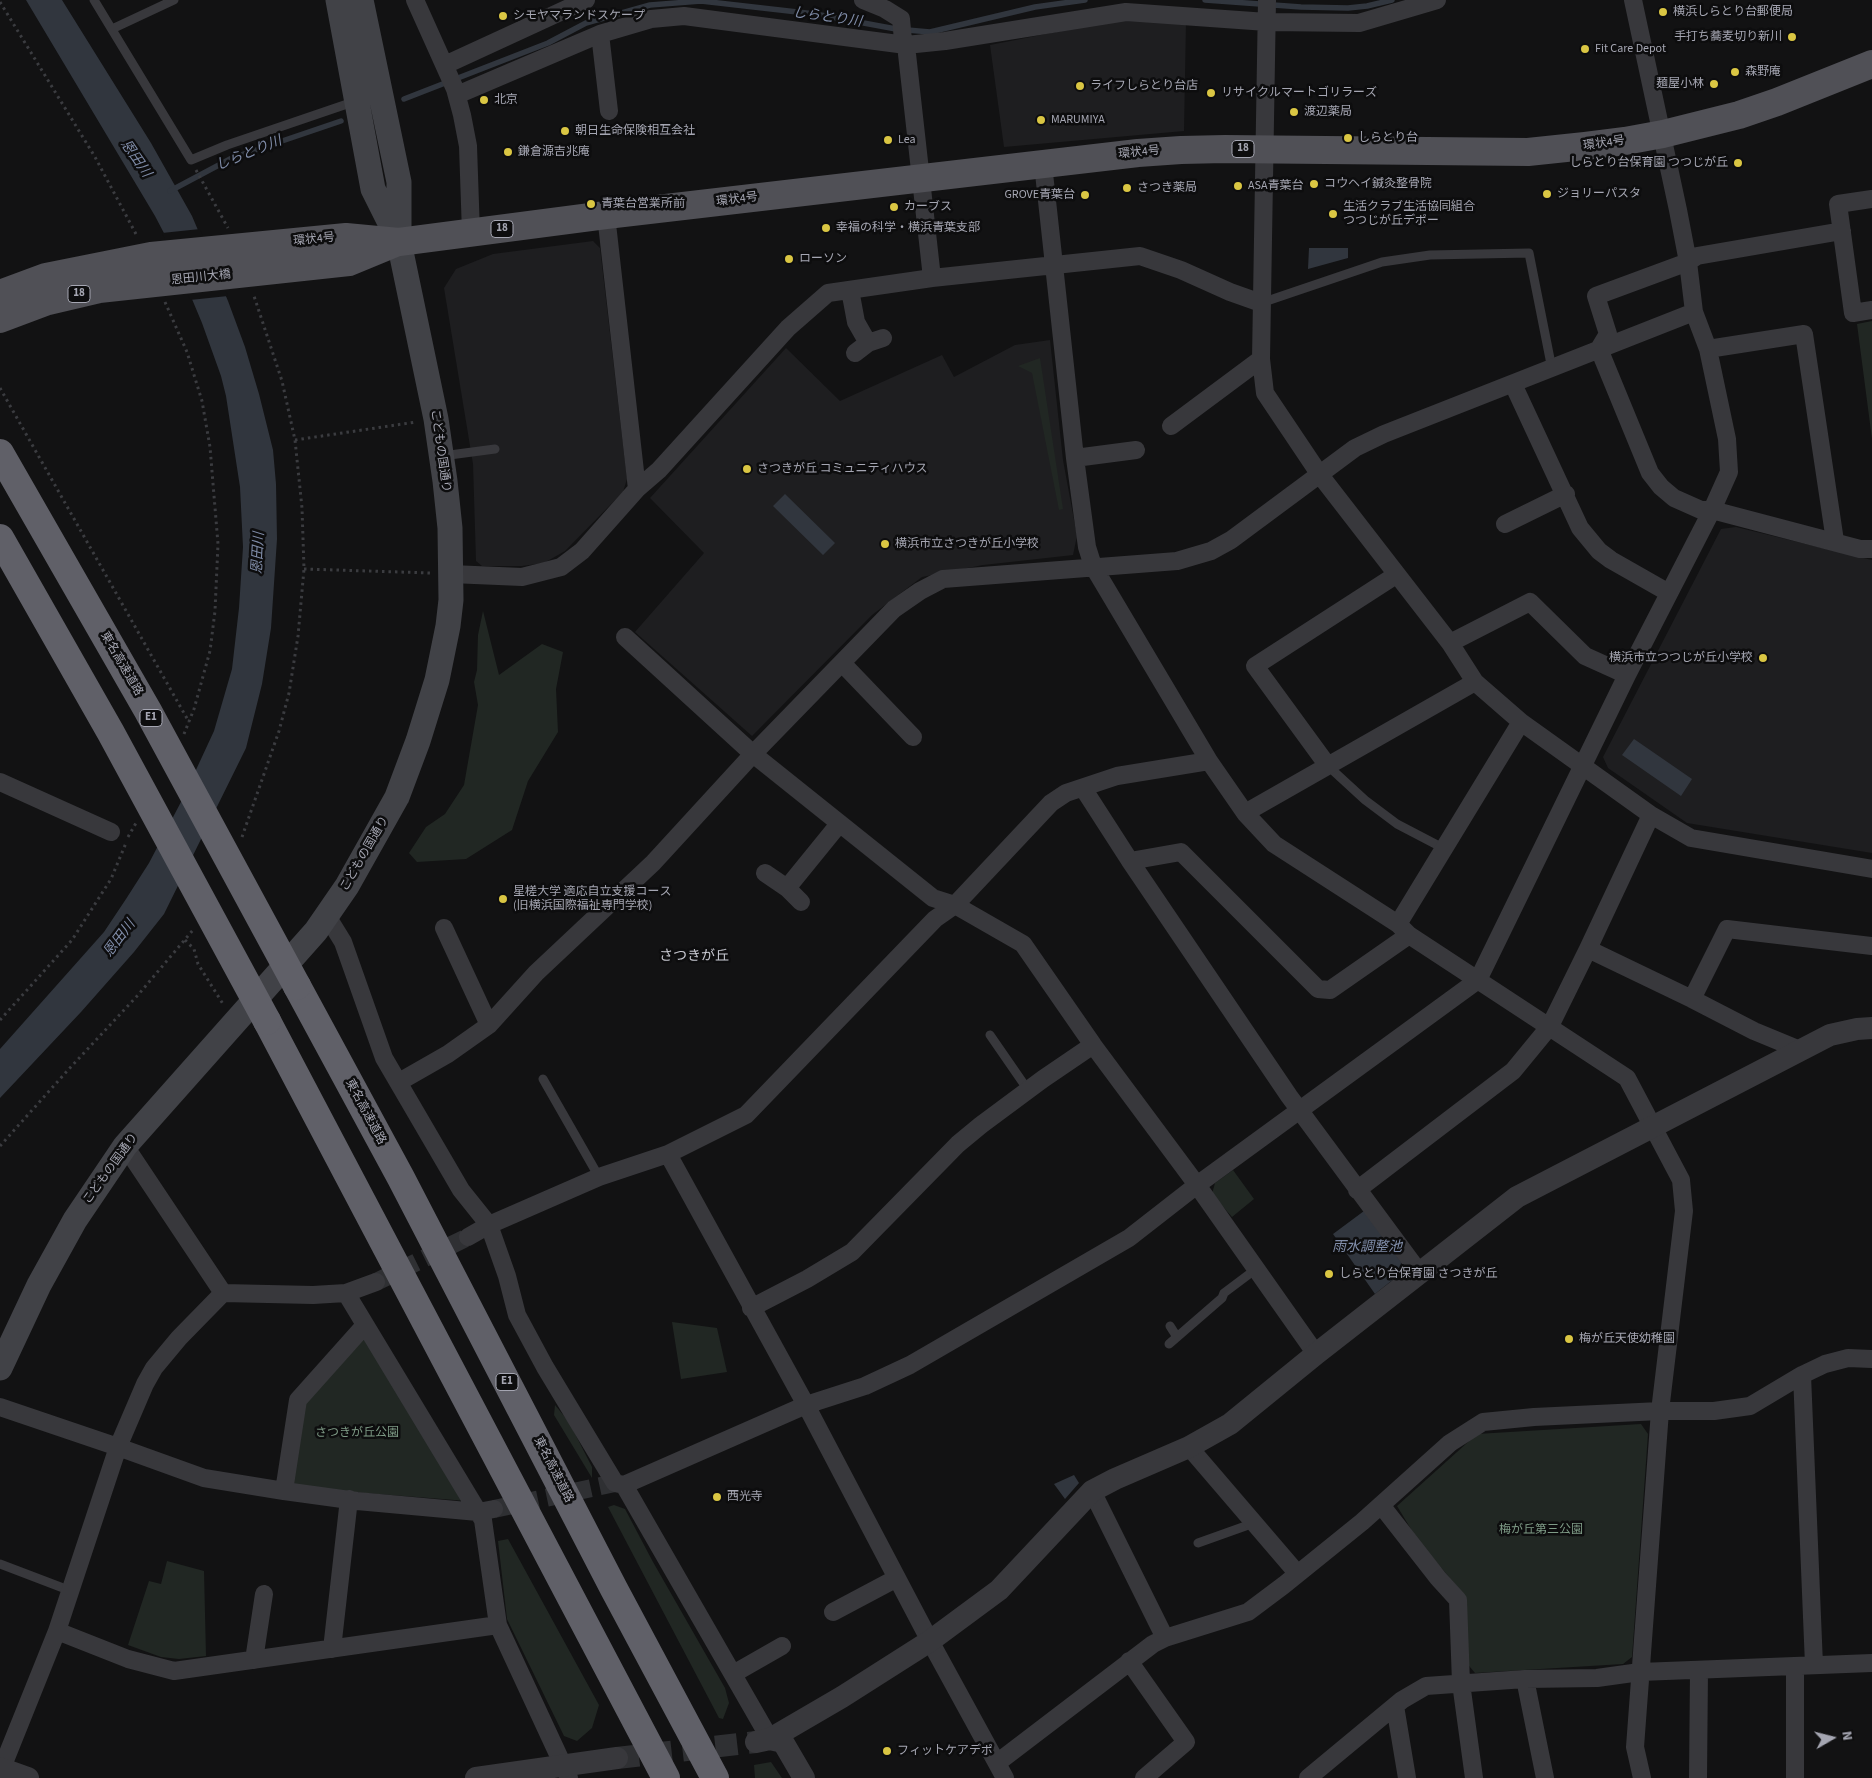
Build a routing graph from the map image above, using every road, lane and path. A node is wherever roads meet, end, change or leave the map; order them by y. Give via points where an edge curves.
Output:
1 (94, 0) edge
2 (174, 0) edge
3 (338, 0) edge
4 (361, 0) edge
5 (415, 0) edge
6 (586, 0) edge
7 (864, 0) edge
8 (1267, 0) edge
9 (1437, 0) edge
10 (1633, 0) edge
11 (0, 2) edge
12 (1126, 6) edge
13 (1267, 20) junction
14 (112, 29) junction
15 (600, 34) junction
16 (904, 42) junction
17 (1872, 64) edge
18 (445, 65) junction
19 (457, 95) junction
20 (357, 101) junction
21 (610, 111) dead end
22 (1663, 134) junction
23 (1264, 149) junction
24 (1043, 164) junction
25 (195, 167) dead end
26 (920, 178) junction
27 (1872, 199) edge
28 (606, 215) junction
29 (1842, 231) junction
30 (471, 234) junction
31 (230, 240) junction
32 (399, 242) junction
33 (145, 250) junction
34 (1688, 262) junction
35 (1052, 265) junction
36 (241, 273) joint
37 (932, 278) junction
38 (158, 282) junction
39 (850, 290) junction
40 (0, 294) edge
41 (256, 302) dead end
42 (1262, 303) junction
43 (1872, 310) edge
44 (1694, 312) junction
45 (0, 320) edge
46 (869, 344) dead end
47 (1599, 349) junction
48 (1708, 349) junction
49 (1261, 359) junction
50 (1552, 369) junction
51 (1514, 384) junction
52 (0, 388) edge
53 (436, 419) junction
54 (1171, 426) dead end
55 (295, 440) junction
56 (495, 449) dead end
57 (1136, 450) dead end
58 (0, 453) edge
59 (442, 456) junction
60 (1075, 458) junction
61 (1320, 475) junction
62 (637, 489) junction
63 (1566, 494) junction
64 (1712, 510) junction
65 (1505, 524) dead end
66 (0, 538) edge
67 (1835, 541) junction
68 (1872, 549) edge
69 (1093, 566) junction
70 (304, 569) junction
71 (452, 574) junction
72 (1396, 575) junction
73 (1669, 592) junction
74 (625, 637) dead end
75 (1450, 643) junction
76 (842, 663) junction
77 (1627, 676) junction
78 (1475, 682) junction
79 (1521, 722) junction
80 (190, 723) junction
81 (910, 728) dead end
82 (181, 740) dead end
83 (753, 754) junction
84 (1209, 761) junction
85 (1328, 766) junction
86 (1583, 766) junction
87 (0, 782) edge
88 (1083, 788) junction
89 (1245, 813) junction
90 (1651, 815) junction
91 (139, 816) dead end
92 (839, 824) junction
93 (110, 832) dead end
94 (241, 838) dead end
95 (1443, 848) junction
96 (1130, 861) junction
97 (1872, 869) edge
98 (765, 873) dead end
99 (787, 888) junction
100 (801, 902) dead end
101 (955, 905) junction
102 (327, 916) junction
103 (195, 927) dead end
104 (444, 928) dead end
105 (1403, 929) junction
106 (185, 940) junction
107 (1872, 946) edge
108 (1588, 949) junction
109 (1478, 980) junction
110 (1692, 999) junction
111 (0, 1020) edge
112 (235, 1020) junction
113 (489, 1025) junction
114 (1550, 1026) junction
115 (1872, 1028) edge
116 (990, 1034) dead end
117 (1094, 1045) junction
118 (1800, 1050) junction
119 (543, 1078) dead end
120 (399, 1082) junction
121 (1028, 1090) junction
122 (1301, 1111) junction
123 (1654, 1126) junction
124 (0, 1146) edge
125 (125, 1146) junction
126 (668, 1154) junction
127 (599, 1177) junction
128 (1197, 1186) junction
129 (1358, 1190) junction
130 (490, 1225) junction
131 (468, 1237) tunnel mouth
132 (1256, 1269) junction
133 (1419, 1272) junction
134 (376, 1282) tunnel mouth
135 (223, 1293) junction
136 (346, 1293) junction
137 (751, 1308) junction
138 (366, 1325) junction
139 (1170, 1326) dead end
140 (1178, 1337) junction
141 (1169, 1344) dead end
142 (1316, 1354) junction
143 (1872, 1359) edge
144 (0, 1368) edge
145 (1802, 1375) junction
146 (806, 1406) junction
147 (0, 1407) edge
148 (1660, 1411) junction
149 (118, 1447) junction
150 (1189, 1447) junction
151 (624, 1485) junction
152 (1092, 1491) junction
153 (284, 1492) junction
154 (349, 1499) junction
155 (1381, 1505) junction
156 (486, 1511) junction
157 (1254, 1523) junction
158 (1198, 1543) dead end
159 (0, 1564) edge
160 (1297, 1573) junction
161 (897, 1578) junction
162 (71, 1591) junction
163 (264, 1594) dead end
164 (833, 1612) dead end
165 (498, 1625) junction
166 (57, 1631) junction
167 (1165, 1638) junction
168 (930, 1641) junction
169 (782, 1646) dead end
170 (332, 1649) junction
171 (254, 1660) junction
172 (1130, 1661) junction
173 (1872, 1663) edge
174 (1814, 1664) junction
175 (1795, 1667) junction
176 (1700, 1671) junction
177 (1640, 1672) junction
178 (733, 1674) junction
179 (1525, 1679) junction
180 (1461, 1683) junction
181 (1395, 1706) junction
182 (763, 1740) junction
183 (617, 1758) tunnel mouth
184 (997, 1762) junction
185 (0, 1770) edge
186 (567, 1772) edge
187 (28, 1778) edge
188 (476, 1778) edge
189 (666, 1778) edge
190 (715, 1778) edge
191 (804, 1778) edge
192 (1005, 1778) edge
193 (1144, 1778) edge
194 (1308, 1778) edge
195 (1407, 1778) edge
196 (1474, 1778) edge
197 (1545, 1778) edge
198 (1642, 1778) edge
199 (1698, 1778) edge
200 (1795, 1778) edge

1 - 14 lane
2 - 14 lane
3 - 20 main road, こどもの国通り
4 - 32 main road, こどもの国通り via 399,182
5 - 18 street
6 - 18 street
7 - 16 street via 901,19
8 - 13 street
9 - 13 street via 1359,22
10 - 22 street
11 - 33 path via 95,157
12 - 13 street
12 - 16 street via 945,41
13 - 23 street
14 - 20 lane via 191,160 227,144
15 - 16 street via 651,20 684,16
15 - 19 street
15 - 21 street
16 - 26 street
17 - 22 main road, 環状4号 / 18 via 1739,115
18 - 19 street
19 - 30 street via 468,146
20 - 32 main road, こどもの国通り via 373,189
22 - 23 main road, 環状4号 / 18 via 1528,152
22 - 34 street
23 - 24 main road, 環状4号 / 18 via 1181,150
23 - 42 street
24 - 26 main road, 環状4号 / 18
24 - 35 street
25 - 31 path
26 - 28 main road, 環状4号 / 18
26 - 37 street
27 - 29 street via 1838,204
28 - 30 main road, 環状4号 / 18
28 - 62 street
29 - 34 street via 1697,256
29 - 43 street via 1853,313
30 - 32 main road, 環状4号 / 18
31 - 32 main road, 環状4号 / 18 via 346,237
31 - 33 main road, 18
32 - 36 main road, 環状4号 / 18 via 349,262
32 - 53 main road, こどもの国通り
33 - 40 main road, 18 via 46,276
34 - 44 street
34 - 47 street via 1596,296 1608,334
35 - 37 street
35 - 42 street via 1140,256
35 - 60 street
36 - 38 main road, 恩田川大橋 / 18
37 - 39 street
38 - 45 main road, 18 via 77,294 48,301
38 - 80 path via 187,352 202,402 210,448 218,544 210,651
39 - 46 street via 856,322
39 - 62 street via 828,293 788,328 659,470
41 - 55 path via 282,381
42 - 49 street
42 - 50 lane via 1382,262 1430,256 1529,253
44 - 47 street
44 - 48 street
47 - 50 street
47 - 64 street via 1650,472 1674,498 1701,510
48 - 64 street via 1727,438 1729,472
48 - 67 street via 1804,334
49 - 54 street
49 - 61 street via 1265,393
50 - 51 street
51 - 61 street via 1384,434 1355,448
51 - 63 street
52 - 80 path
53 - 55 path
53 - 59 main road, こどもの国通り
55 - 70 path
56 - 59 lane
57 - 60 street
58 - 190 highway, 東名高速道路 / E1, bridge via 148,711 401,1178
59 - 71 main road, こどもの国通り
60 - 69 street via 1087,547
61 - 69 street via 1211,552 1177,561
61 - 72 street
62 - 71 street via 582,551 560,567 522,577
63 - 65 street
63 - 73 street via 1580,528 1600,551
64 - 67 street
64 - 73 street
66 - 189 highway, bridge via 111,733 267,1021
67 - 68 street via 1860,549
69 - 76 street via 943,579 894,609
69 - 84 street
70 - 71 path
70 - 94 path via 298,636 288,693 279,731
71 - 102 main road, こどもの国通り via 448,626 437,680 414,751 397,797 368,852
72 - 75 street
72 - 85 street via 1255,666
73 - 77 street
74 - 83 street
75 - 77 street via 1530,602 1585,656
75 - 78 street
76 - 81 street
76 - 83 street
77 - 86 street
78 - 79 street
78 - 85 street
79 - 86 street
79 - 95 street
80 - 82 path
83 - 92 street
83 - 113 street via 653,863 536,973
84 - 88 street via 1117,776
84 - 89 street
85 - 89 street
85 - 95 lane via 1397,824
86 - 90 street
86 - 109 street
87 - 93 street
88 - 96 street
88 - 101 street via 1066,793 1051,803
89 - 105 street via 1274,844
90 - 97 street via 1691,838
90 - 108 street
91 - 111 path via 111,879 72,940
92 - 99 street
92 - 101 street via 934,898
95 - 105 street
96 - 105 street via 1181,852 1318,989 1330,990
96 - 122 street
98 - 99 street
99 - 100 street
101 - 117 street via 1023,944
101 - 126 street via 935,919 746,1115
102 - 112 main road, こどもの国通り
102 - 120 street via 343,942 384,1058
103 - 106 path
104 - 113 street
105 - 109 street
106 - 112 path via 194,950 198,964 217,997
106 - 124 path
107 - 110 street via 1727,929
108 - 110 street
108 - 114 street
109 - 114 street
109 - 122 street
110 - 118 street
112 - 125 main road, こどもの国通り
113 - 120 street via 448,1054
114 - 123 street via 1627,1078
114 - 129 street via 1513,1071
115 - 118 street via 1830,1035
116 - 121 lane
117 - 121 street
117 - 128 street
118 - 123 street
119 - 127 lane
120 - 130 street via 461,1190
121 - 137 street via 958,1144 852,1252
122 - 128 street
122 - 129 street
123 - 133 street via 1516,1197
123 - 148 street via 1681,1180 1684,1211
125 - 135 street
125 - 144 main road, こどもの国通り via 75,1220 39,1285
126 - 127 street
126 - 137 street
127 - 130 street
128 - 132 street
128 - 146 street via 1129,1238 910,1365 865,1386
129 - 133 street
130 - 131 street
130 - 151 street via 517,1314 526,1332 615,1483
132 - 140 lane via 1224,1293
132 - 142 street
133 - 142 street
134 - 136 street
135 - 136 street
135 - 149 street via 154,1368
136 - 138 street
137 - 146 street
138 - 153 street via 298,1400
138 - 156 street
139 - 140 lane
140 - 141 lane
142 - 150 street via 1230,1424
143 - 145 street via 1848,1358
145 - 148 street via 1750,1406 1714,1411
145 - 174 street
146 - 151 street
146 - 161 street
147 - 149 street
148 - 155 street via 1483,1422 1450,1443
148 - 177 street
149 - 153 street via 204,1478
149 - 162 street
150 - 152 street
150 - 157 street
151 - 178 street
152 - 167 street
152 - 168 street via 999,1590
153 - 154 street
154 - 156 street
154 - 170 street
155 - 160 street
155 - 180 street via 1458,1600
156 - 165 street via 483,1520
157 - 158 lane
157 - 160 street
159 - 162 lane
160 - 167 street via 1248,1612
161 - 164 street
161 - 168 street
162 - 166 street
163 - 171 street
165 - 170 street
165 - 186 street
166 - 171 street via 128,1658 174,1671
166 - 185 street
167 - 172 street
168 - 182 street via 842,1697
168 - 184 street
169 - 178 street
170 - 171 street
172 - 184 street
172 - 193 street via 1186,1742
173 - 174 street
174 - 175 street
175 - 176 street
175 - 200 street
176 - 177 street
176 - 199 street
177 - 179 street via 1597,1678
177 - 198 street via 1635,1747
178 - 182 street
179 - 180 street
179 - 197 street
180 - 181 street via 1426,1686
180 - 196 street
181 - 194 street
181 - 195 street
182 - 191 street via 783,1742
183 - 186 street
184 - 192 street
185 - 187 street
186 - 188 street

